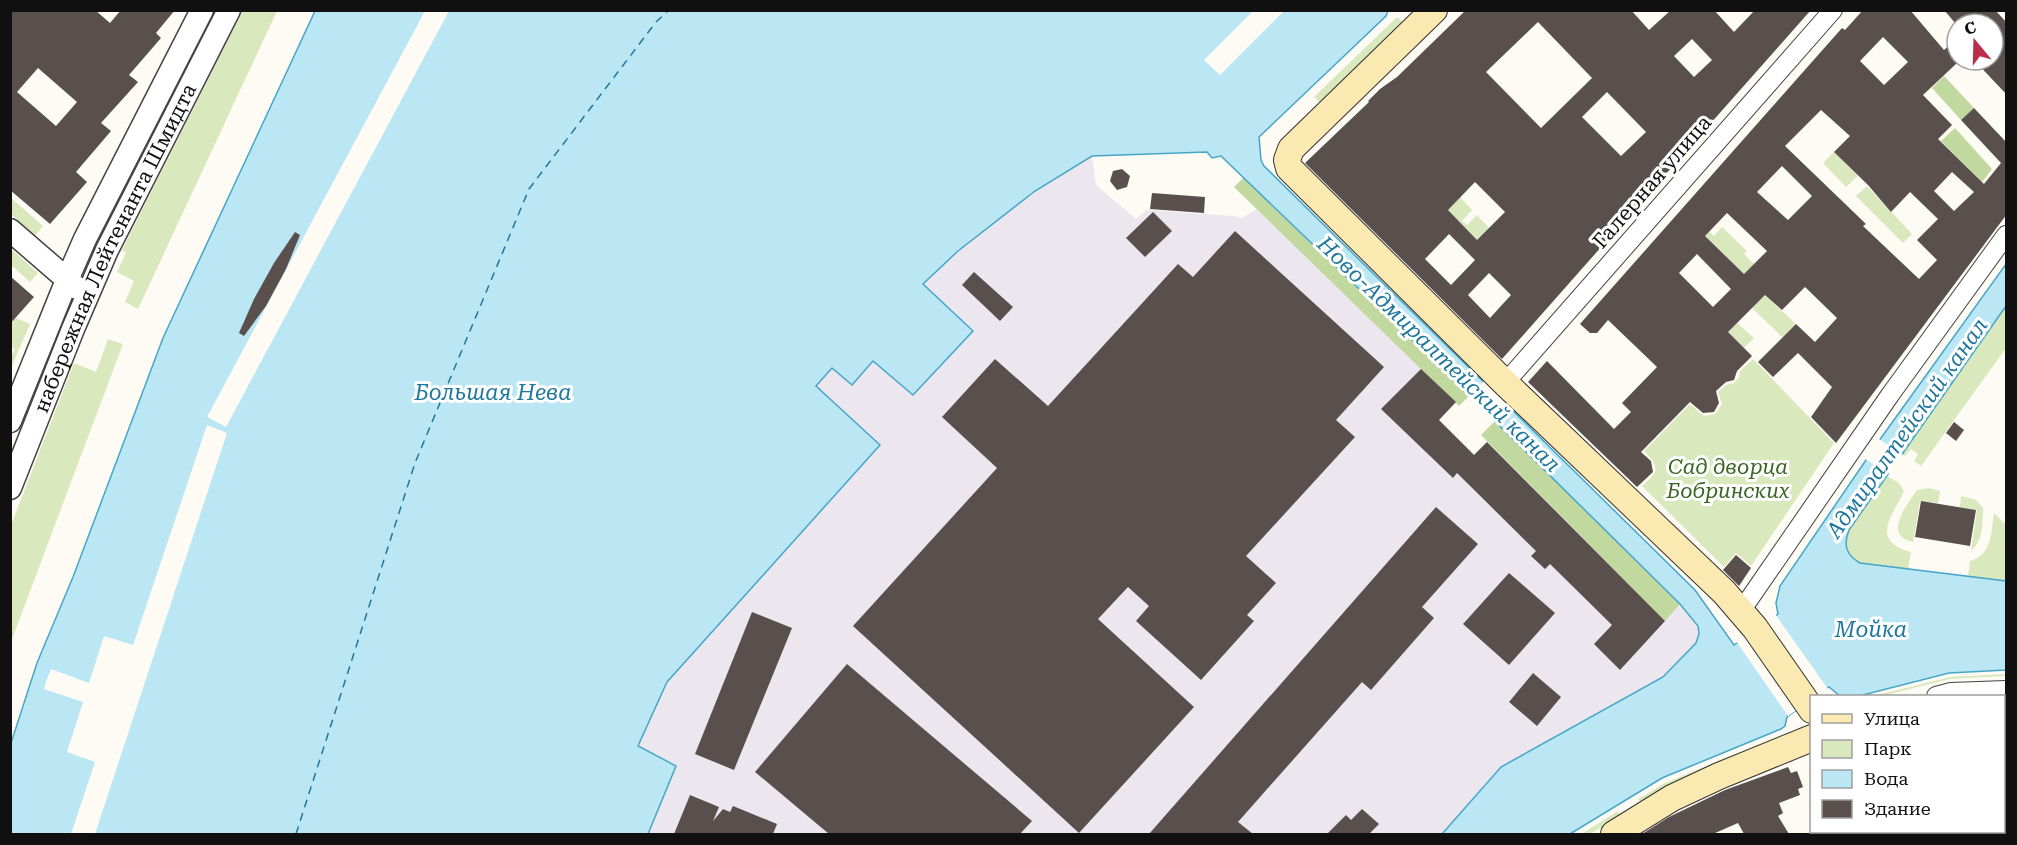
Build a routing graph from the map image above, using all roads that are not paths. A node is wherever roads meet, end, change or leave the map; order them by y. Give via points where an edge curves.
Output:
1 (202, 10) edge
2 (229, 10) edge
3 (1434, 10) edge
4 (1833, 10) edge
5 (10, 230) edge
6 (2007, 235) edge
7 (67, 280) junction
8 (87, 297) junction
9 (1505, 383) junction
10 (10, 421) edge
11 (10, 488) edge
12 (1748, 619) junction
13 (2007, 690) edge
14 (1940, 695) edge
15 (1809, 707) edge
16 (1810, 739) edge
17 (1614, 834) edge

1 - 7 street, набережная Лейтенанта Шмидта
2 - 8 street, набережная Лейтенанта Шмидта
3 - 9 main road via 1291,149 1287,164
4 - 9 street, Галерная улица
5 - 7 street
6 - 12 street via 1859,439
7 - 8 street
7 - 10 street, набережная Лейтенанта Шмидта
8 - 11 street, набережная Лейтенанта Шмидта
9 - 12 main road
12 - 15 main road
13 - 14 street
16 - 17 main road via 1672,798

